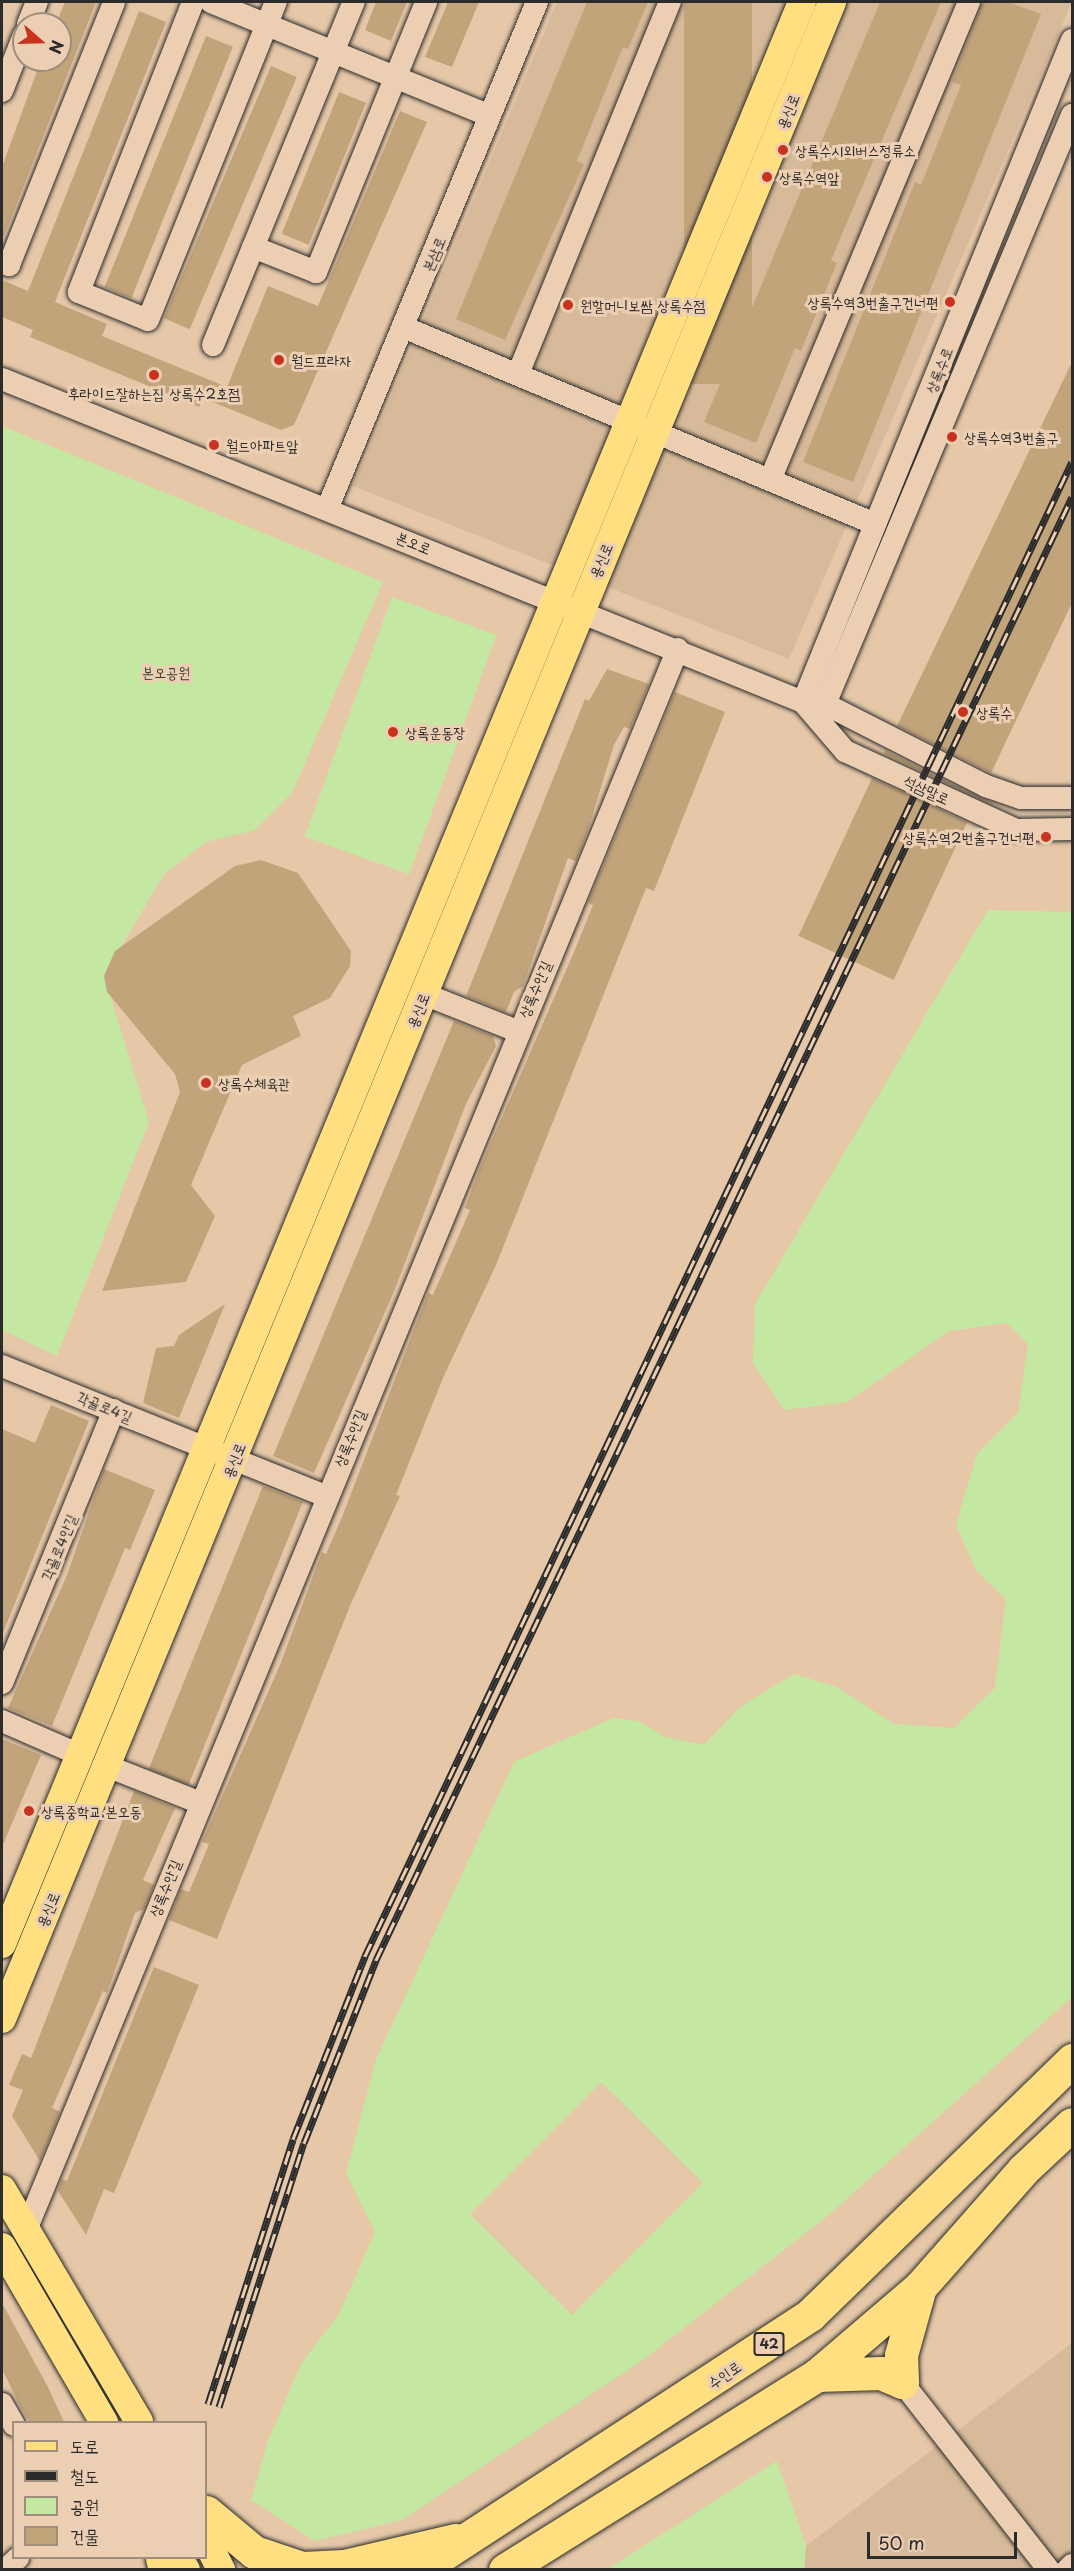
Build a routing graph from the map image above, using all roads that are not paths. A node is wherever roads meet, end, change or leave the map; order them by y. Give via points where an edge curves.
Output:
1 (114, 2) edge
2 (193, 2) edge
3 (211, 2) edge
4 (276, 2) edge
5 (354, 2) edge
6 (426, 2) edge
7 (537, 2) edge
8 (670, 2) edge
9 (802, 2) edge
10 (832, 2) edge
11 (969, 2) edge
12 (267, 24) junction
13 (1072, 40) edge
14 (334, 50) junction
15 (12, 66) edge
16 (396, 75) junction
17 (2, 91) edge
18 (1072, 115) edge
19 (490, 116) junction
20 (253, 247) junction
21 (2, 262) edge
22 (403, 327) junction
23 (213, 345) dead end
24 (518, 374) junction
25 (2, 379) edge
26 (628, 420) junction
27 (655, 430) junction
28 (770, 480) junction
29 (328, 507) junction
30 (875, 524) junction
31 (567, 605) junction
32 (678, 649) junction
33 (814, 703) junction
34 (1072, 798) edge
35 (1072, 829) edge
36 (424, 994) junction
37 (517, 1031) junction
38 (2, 1366) edge
39 (114, 1410) junction
40 (221, 1453) junction
41 (325, 1496) junction
42 (2, 1683) edge
43 (2, 1721) edge
44 (80, 1755) junction
45 (107, 1766) junction
46 (198, 1802) junction
47 (2, 1944) edge
48 (2, 2019) edge
49 (1072, 2060) edge
50 (1072, 2124) edge
51 (2, 2189) edge
52 (26, 2230) junction
53 (2, 2247) edge
54 (920, 2287) junction
55 (817, 2375) junction
56 (902, 2382) junction
57 (2, 2404) edge
58 (104, 2421) edge
59 (138, 2421) edge
60 (12, 2422) edge
61 (207, 2513) edge
62 (470, 2538) junction
63 (207, 2542) edge
64 (17, 2559) edge
65 (1072, 2565) edge
66 (5, 2570) edge
67 (221, 2570) edge
68 (419, 2570) edge
69 (506, 2570) edge
70 (1048, 2570) edge
71 (1067, 2570) edge

1 - 21 street via 9,265
2 - 12 street via 79,292 148,320
3 - 12 street
4 - 12 street
5 - 14 street
6 - 16 street
7 - 19 street, 본삼로
8 - 24 street
9 - 26 main road, 용신로
10 - 27 main road, 용신로
11 - 28 street
12 - 14 street
13 - 30 street, 상록수로
14 - 16 street
14 - 20 street
15 - 17 street
16 - 19 street
16 - 20 street via 316,272
18 - 33 street, 상록수로
19 - 22 street, 본삼로
20 - 23 street
22 - 24 street
22 - 29 street, 본삼로
24 - 26 street
25 - 29 street, 본오로
26 - 27 street
26 - 31 main road, 용신로
27 - 28 street
27 - 31 main road, 용신로
28 - 30 street
29 - 31 street, 본오로
30 - 33 street, 상록수로
31 - 32 street, 본오로
31 - 36 main road, 용신로
31 - 40 main road, 용신로
32 - 33 street, 본오로
32 - 37 street, 상록수안길
33 - 34 street, 석삼말로 via 986,786 1021,798
33 - 35 street, 석삼말로 via 845,751 1016,830
36 - 37 street
36 - 40 main road, 용신로
37 - 41 street, 상록수안길
38 - 39 street, 각골로4길
39 - 40 street, 각골로4길
39 - 42 street, 각골로4안길
40 - 41 street, 각골로4길
40 - 44 main road, 용신로
40 - 45 main road, 용신로
41 - 46 street, 상록수안길
43 - 44 street
44 - 47 main road, 용신로
45 - 46 street
45 - 48 main road, 용신로
46 - 52 street, 상록수안길
49 - 62 highway, 수인로 / 42 via 810,2315
50 - 54 highway via 1023,2170
51 - 52 main road
52 - 59 main road
53 - 58 main road
54 - 55 highway
54 - 56 highway via 901,2355
55 - 56 highway via 881,2373
55 - 69 highway
56 - 70 street
57 - 60 street
61 - 62 highway via 254,2552 302,2568 344,2566 399,2549
62 - 68 highway, 수인로 / 42
63 - 67 main road
64 - 66 street
65 - 71 street

